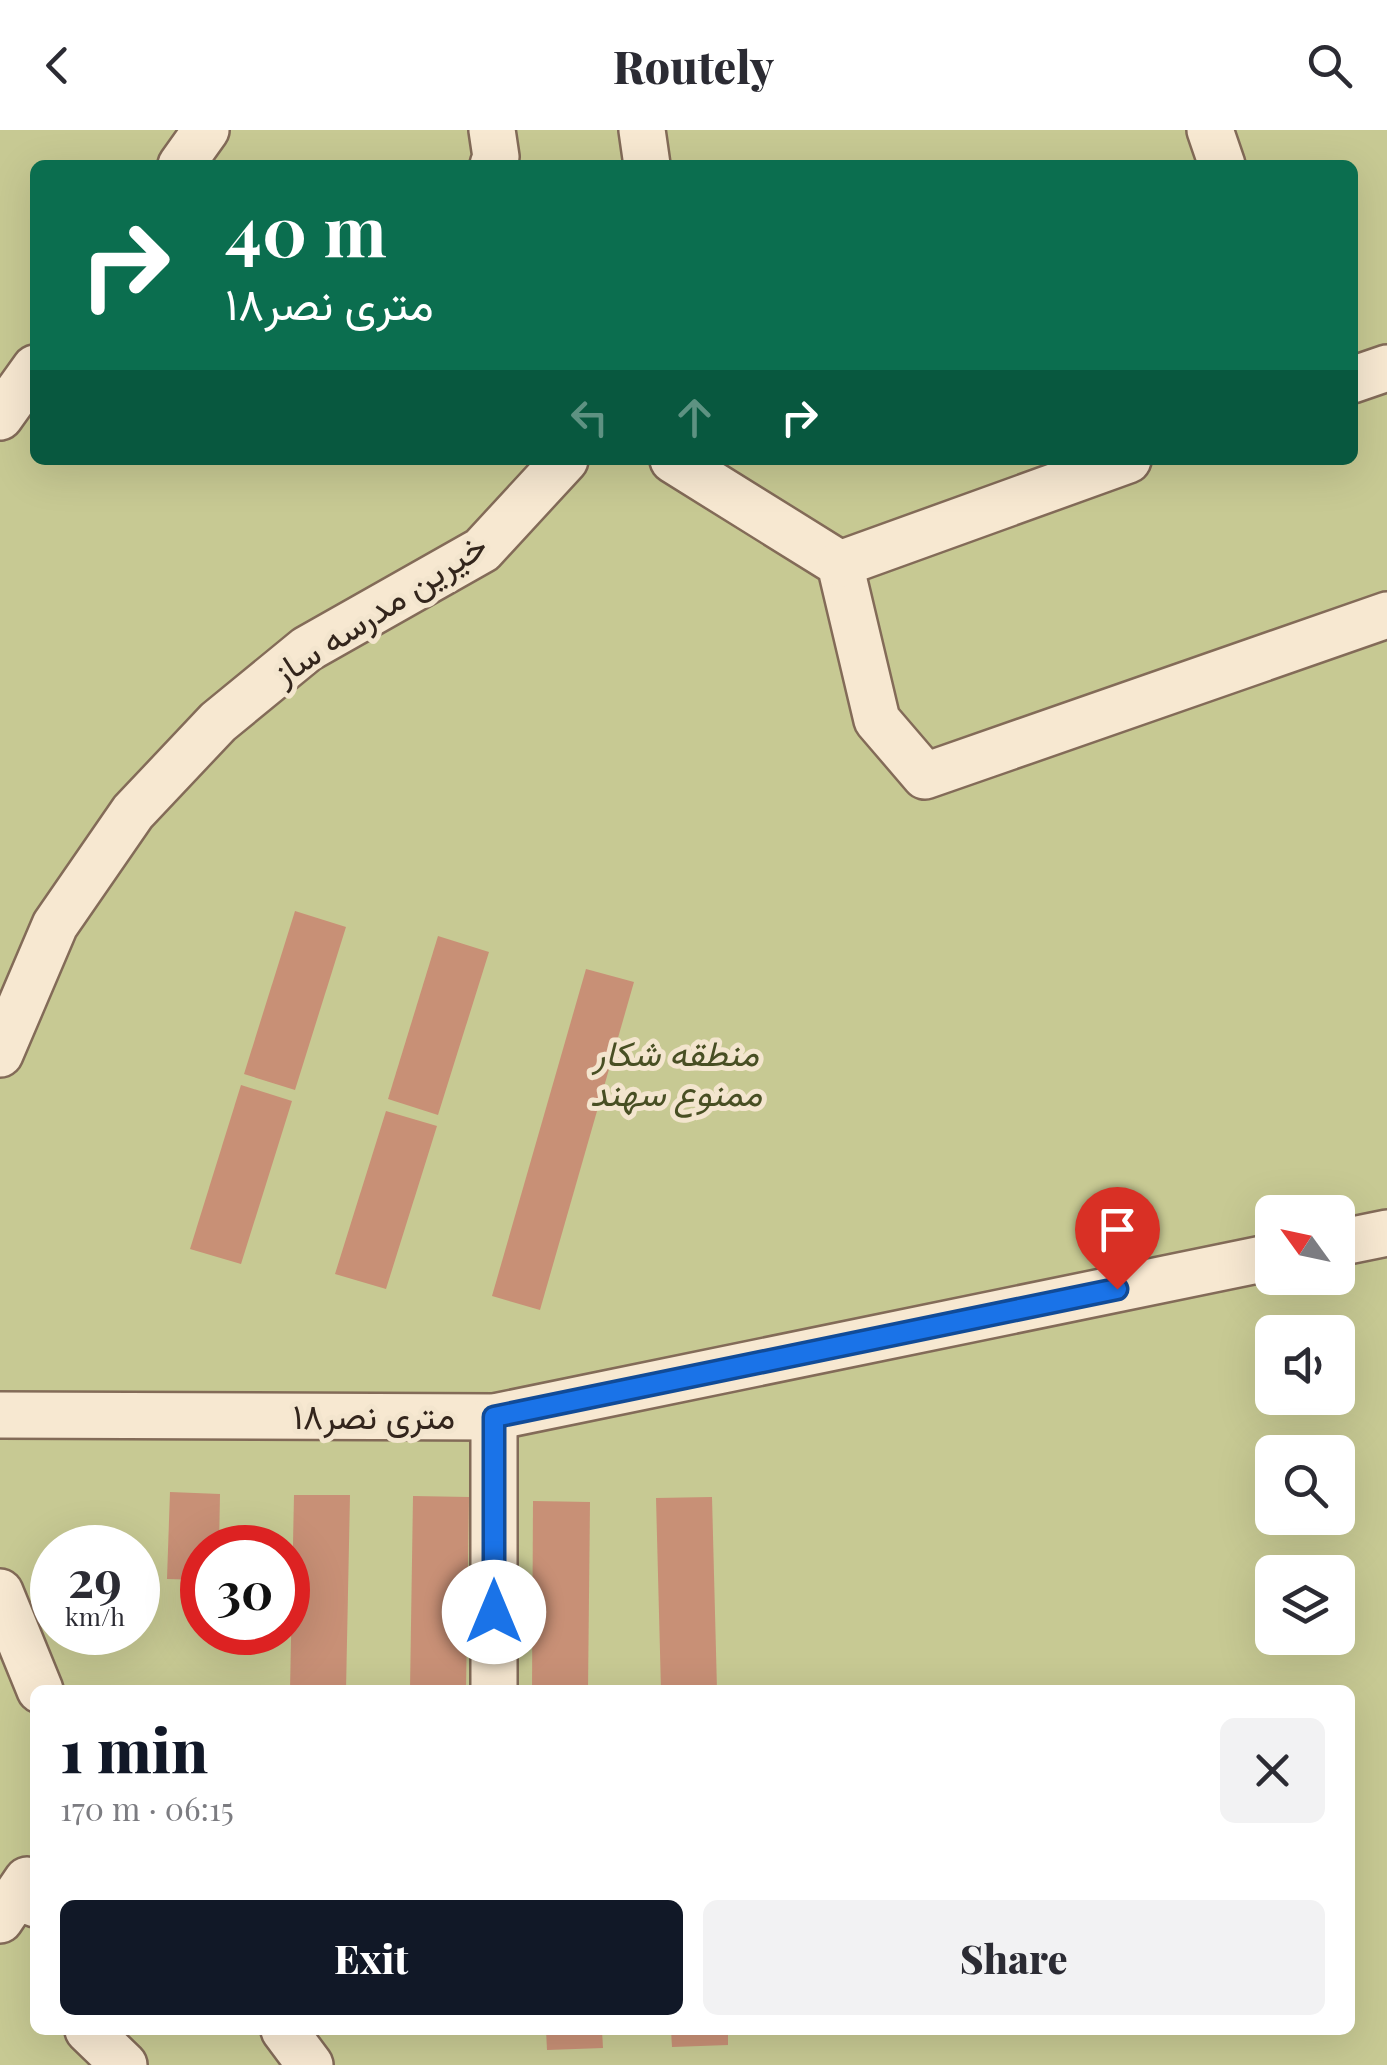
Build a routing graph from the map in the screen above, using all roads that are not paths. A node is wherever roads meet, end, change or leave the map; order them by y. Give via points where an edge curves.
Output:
1 (206, 130) edge
2 (492, 130) edge
3 (642, 130) edge
4 (1210, 130) edge
5 (185, 160) edge
6 (495, 160) edge
7 (646, 160) edge
8 (1220, 160) edge
9 (1387, 368) edge
10 (30, 375) edge
11 (1358, 378) edge
12 (0, 417) edge
13 (562, 465) edge
14 (681, 465) edge
15 (1114, 465) edge
16 (840, 564) junction
17 (1387, 615) edge
18 (0, 1054) edge
19 (1387, 1233) edge
20 (1355, 1240) edge
21 (1255, 1260) edge
22 (0, 1416) edge
23 (494, 1417) junction
24 (0, 1592) edge
25 (38, 1685) edge
26 (494, 1685) edge
27 (30, 1889) edge
28 (0, 1920) edge
29 (93, 2035) edge
30 (288, 2035) edge
31 (124, 2065) edge
32 (310, 2065) edge

1 - 5 street
2 - 6 street
3 - 7 street
4 - 8 street
9 - 11 street
10 - 12 street
13 - 18 street, خیرین مدرسه ساز via 482,550 307,649 218,722 133,812 55,924
14 - 16 street
15 - 16 street
16 - 17 street via 877,720 925,776
19 - 20 street
21 - 23 street, ۱۸متری نصر
22 - 23 street, ۱۸متری نصر
23 - 26 street
24 - 25 street
27 - 28 street via 27,1880
29 - 31 street
30 - 32 street

